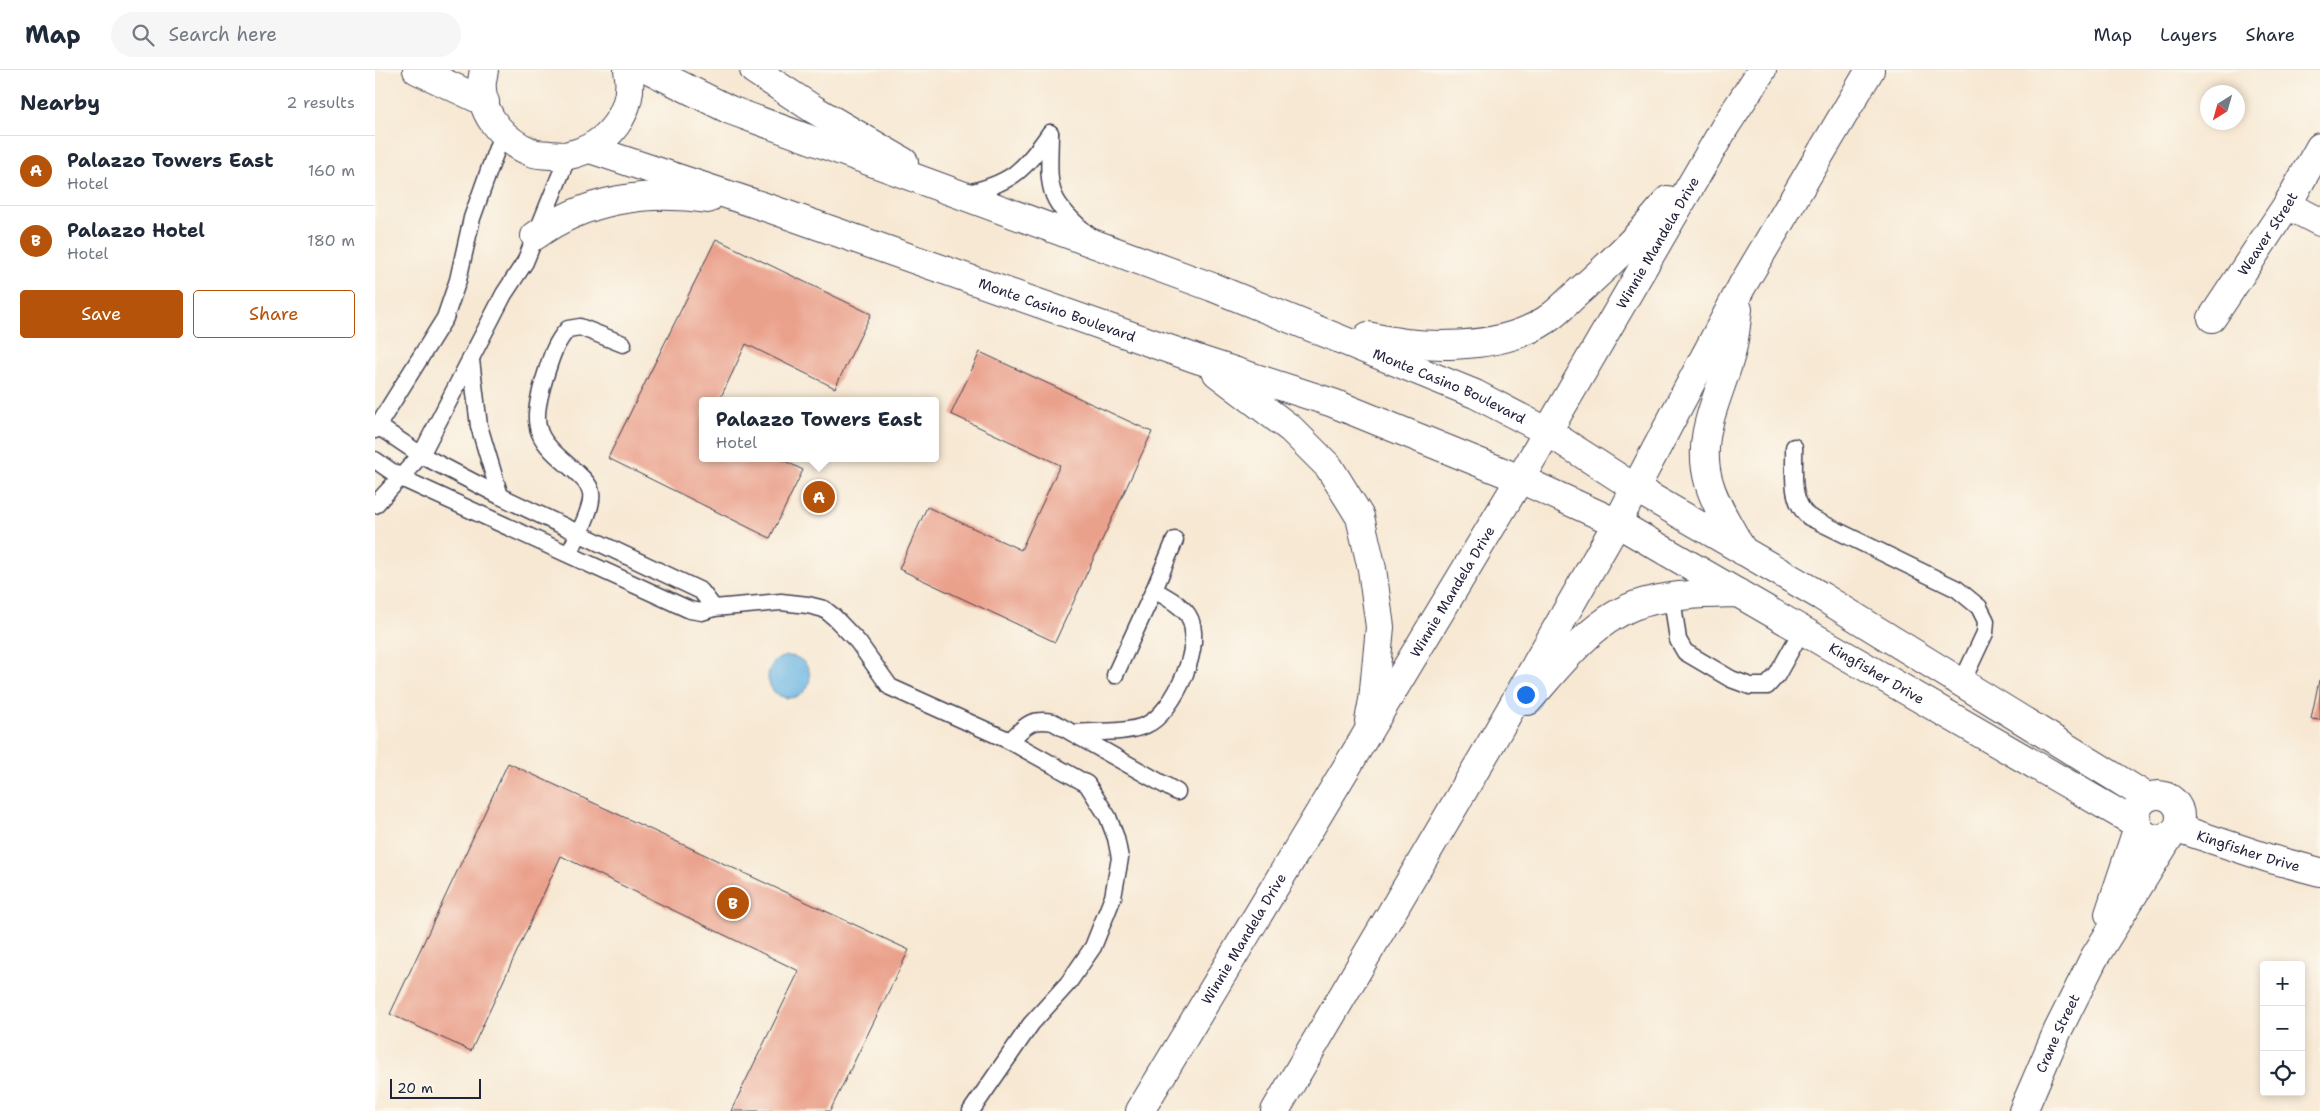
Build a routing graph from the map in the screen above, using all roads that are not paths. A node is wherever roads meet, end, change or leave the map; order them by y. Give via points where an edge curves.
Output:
1 (417, 70) edge
2 (484, 70) edge
3 (628, 70) edge
4 (650, 70) edge
5 (754, 70) edge
6 (1763, 70) edge
7 (1869, 70) edge
8 (485, 102) junction
9 (1726, 125) junction
10 (502, 134) junction
11 (2320, 147) edge
12 (579, 152) junction
13 (959, 195) junction
14 (2287, 205) junction
15 (771, 209) junction
16 (2320, 222) edge
17 (535, 236) junction
18 (1102, 246) junction
19 (1742, 286) junction
20 (1282, 316) junction
21 (2212, 318) dead end
22 (623, 344) dead end
23 (471, 360) junction
24 (1200, 360) junction
25 (377, 428) edge
26 (1547, 432) junction
27 (1794, 447) dead end
28 (421, 455) junction
29 (375, 460) edge
30 (401, 478) junction
31 (1520, 479) junction
32 (1635, 488) junction
33 (500, 496) junction
34 (375, 505) edge
35 (1617, 523) junction
36 (579, 532) junction
37 (1175, 540) dead end
38 (1743, 551) junction
39 (569, 554) junction
40 (1154, 590) junction
41 (1737, 593) junction
42 (1821, 596) junction
43 (1672, 597) junction
44 (714, 608) junction
45 (1802, 630) junction
46 (1917, 656) junction
47 (1115, 675) dead end
48 (1962, 682) junction
49 (1899, 685) junction
50 (1073, 733) junction
51 (1365, 739) junction
52 (1010, 741) junction
53 (1490, 745) junction
54 (1177, 792) dead end
55 (2147, 798) junction
56 (2138, 826) junction
57 (2174, 831) junction
58 (2320, 872) edge
59 (2094, 958) junction
60 (971, 1111) edge
61 (1139, 1111) edge
62 (1275, 1111) edge
63 (2023, 1111) edge

1 - 8 street
2 - 8 street via 481,90
3 - 12 street via 628,99 621,118 609,135
4 - 13 street, Monte Casino Boulevard via 730,110
5 - 13 street
6 - 9 street, Winnie Mandela Drive
7 - 19 street
8 - 10 street via 488,114
9 - 20 street via 1657,214 1600,274 1546,321 1505,338 1435,345 1400,344
9 - 26 street, Winnie Mandela Drive
10 - 12 street, Monte Casino Boulevard via 532,153
10 - 25 lane via 472,218 458,280 445,318
11 - 14 street, Weaver Street
12 - 15 street, Monte Casino Boulevard
12 - 17 lane
13 - 18 street, Monte Casino Boulevard
13 - 18 lane via 1000,184 1017,174 1050,133 1048,173 1052,194 1076,224
14 - 16 street
14 - 21 street, Weaver Street
15 - 17 street via 656,195 621,199 564,217
15 - 24 street, Monte Casino Boulevard
17 - 23 lane via 525,262 504,294
18 - 20 street, Monte Casino Boulevard
19 - 32 street
19 - 38 street via 1731,354 1707,422 1704,452 1715,501
20 - 26 street, Monte Casino Boulevard via 1475,394
22 - 36 lane via 580,327 568,329 555,346 536,408 539,434 549,448 589,485 592,494 590,505
23 - 28 lane
23 - 33 lane via 479,426
24 - 31 street, Monte Casino Boulevard via 1333,403
24 - 51 street via 1291,429 1329,467 1360,517 1372,569 1380,627 1373,700
25 - 28 lane
26 - 31 street, Winnie Mandela Drive
26 - 32 street, Monte Casino Boulevard
27 - 48 lane via 1795,499 1809,517 1957,589 1979,607 1986,621 1985,633
28 - 30 lane
28 - 33 lane
29 - 30 lane
30 - 34 lane
30 - 39 lane
31 - 35 street, Monte Casino Boulevard
31 - 51 street, Winnie Mandela Drive
32 - 35 street
32 - 38 street
33 - 36 lane
35 - 41 street, Kingfisher Drive
35 - 53 street
36 - 39 lane
36 - 44 lane via 701,590
37 - 40 lane
38 - 42 street
39 - 44 lane via 690,610 702,612
40 - 47 lane
40 - 50 lane via 1178,604 1188,615 1194,631 1193,653 1172,699 1146,725
41 - 43 street
41 - 45 street, Kingfisher Drive
42 - 45 street
42 - 46 street
43 - 45 lane via 1678,640 1685,652 1731,679 1750,686 1767,686 1777,676
43 - 53 street via 1624,610 1597,629 1571,653
44 - 52 lane via 781,602 824,610 858,642 890,687
45 - 49 street, Kingfisher Drive
46 - 48 street
46 - 49 street
48 - 55 street
49 - 56 street, Kingfisher Drive
50 - 52 lane via 1053,722 1037,719
50 - 54 lane
51 - 61 street, Winnie Mandela Drive
52 - 60 lane via 1087,784 1108,817 1120,858 1113,897 1093,946 1069,982 1031,1024
53 - 62 street
55 - 56 street via 2137,809
55 - 57 street via 2159,795 2173,801 2179,812
56 - 57 street via 2151,838 2159,839
56 - 59 street, Crane Street
57 - 58 street, Kingfisher Drive
57 - 59 street, Crane Street
59 - 63 street, Crane Street

